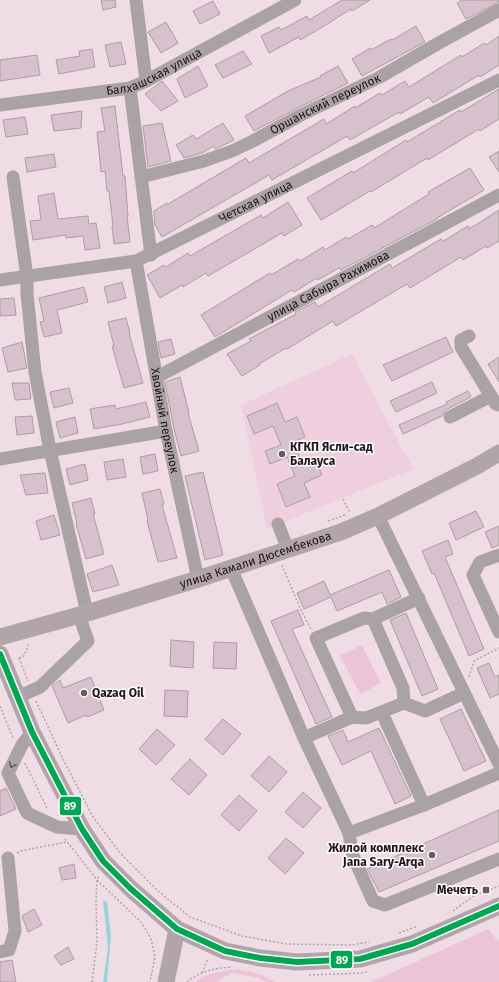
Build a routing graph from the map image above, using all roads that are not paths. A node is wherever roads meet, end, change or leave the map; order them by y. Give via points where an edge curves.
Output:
1 (136, 0) edge
2 (295, 0) edge
3 (499, 10) edge
4 (499, 80) edge
5 (146, 81) junction
6 (130, 88) junction
7 (0, 105) edge
8 (14, 177) dead end
9 (141, 177) junction
10 (499, 195) edge
11 (151, 255) junction
12 (136, 261) junction
13 (27, 276) junction
14 (0, 280) edge
15 (469, 336) dead end
16 (157, 377) junction
17 (495, 400) edge
18 (450, 417) dead end
19 (166, 431) junction
20 (50, 450) junction
21 (499, 453) edge
22 (0, 459) edge
23 (378, 516) junction
24 (278, 524) dead end
25 (282, 552) junction
26 (499, 555) edge
27 (231, 568) junction
28 (198, 579) junction
29 (419, 598) junction
30 (83, 614) junction
31 (373, 619) junction
32 (499, 632) edge
33 (0, 637) edge
34 (0, 654) edge
35 (464, 693) junction
36 (25, 694) junction
37 (404, 703) junction
38 (382, 713) junction
39 (352, 717) junction
40 (32, 732) junction
41 (304, 738) junction
42 (499, 764) edge
43 (499, 773) edge
44 (424, 805) junction
45 (82, 829) junction
46 (349, 833) junction
47 (8, 858) road end
48 (499, 860) edge
49 (499, 906) edge
50 (177, 929) junction
51 (0, 952) edge
52 (166, 982) edge

1 - 5 street
2 - 5 street, Балхашская улица
3 - 9 street, Оршанский переулок via 380,77 232,151
4 - 11 street, Четская улица
5 - 6 street, Балхашская улица
6 - 7 street, Балхашская улица
6 - 9 street
8 - 13 street
9 - 11 street
10 - 16 street, улица Сабыра Рахимова
11 - 12 street, Четская улица
12 - 13 street, Четская улица
12 - 16 street, Хвойный переулок
13 - 14 street, Четская улица
13 - 20 street via 35,372
15 - 17 street via 461,340 461,347
16 - 19 street, Хвойный переулок
17 - 18 street
19 - 20 street
19 - 28 street, Хвойный переулок
20 - 22 street
20 - 30 street
21 - 23 main road, улица Камали Дюсембекова
23 - 25 main road, улица Камали Дюсембекова
23 - 29 street
24 - 25 street
25 - 27 main road, улица Камали Дюсембекова
26 - 32 street via 480,562 473,576
27 - 28 main road, улица Камали Дюсембекова
27 - 41 street
28 - 30 main road, улица Камали Дюсембекова
29 - 31 street
29 - 35 street
30 - 33 main road, улица Камали Дюсембекова
30 - 36 street via 88,640 40,687
31 - 37 street via 403,688
31 - 39 street via 364,618 316,638
34 - 36 main road
35 - 37 street via 425,711
35 - 42 street
36 - 40 main road
37 - 38 street
38 - 39 street via 366,718
38 - 44 street
39 - 41 street
40 - 45 main road
40 -> 45 street via 22,745 8,773 27,813 57,826
41 - 46 street
43 - 44 street
44 - 46 street
45 - 50 main road via 104,861 131,890
46 - 48 street via 353,856 373,901 385,905
47 - 51 street via 15,931 9,950
49 - 50 main road via 412,944 360,959 297,962 260,958 225,951
50 - 52 main road

